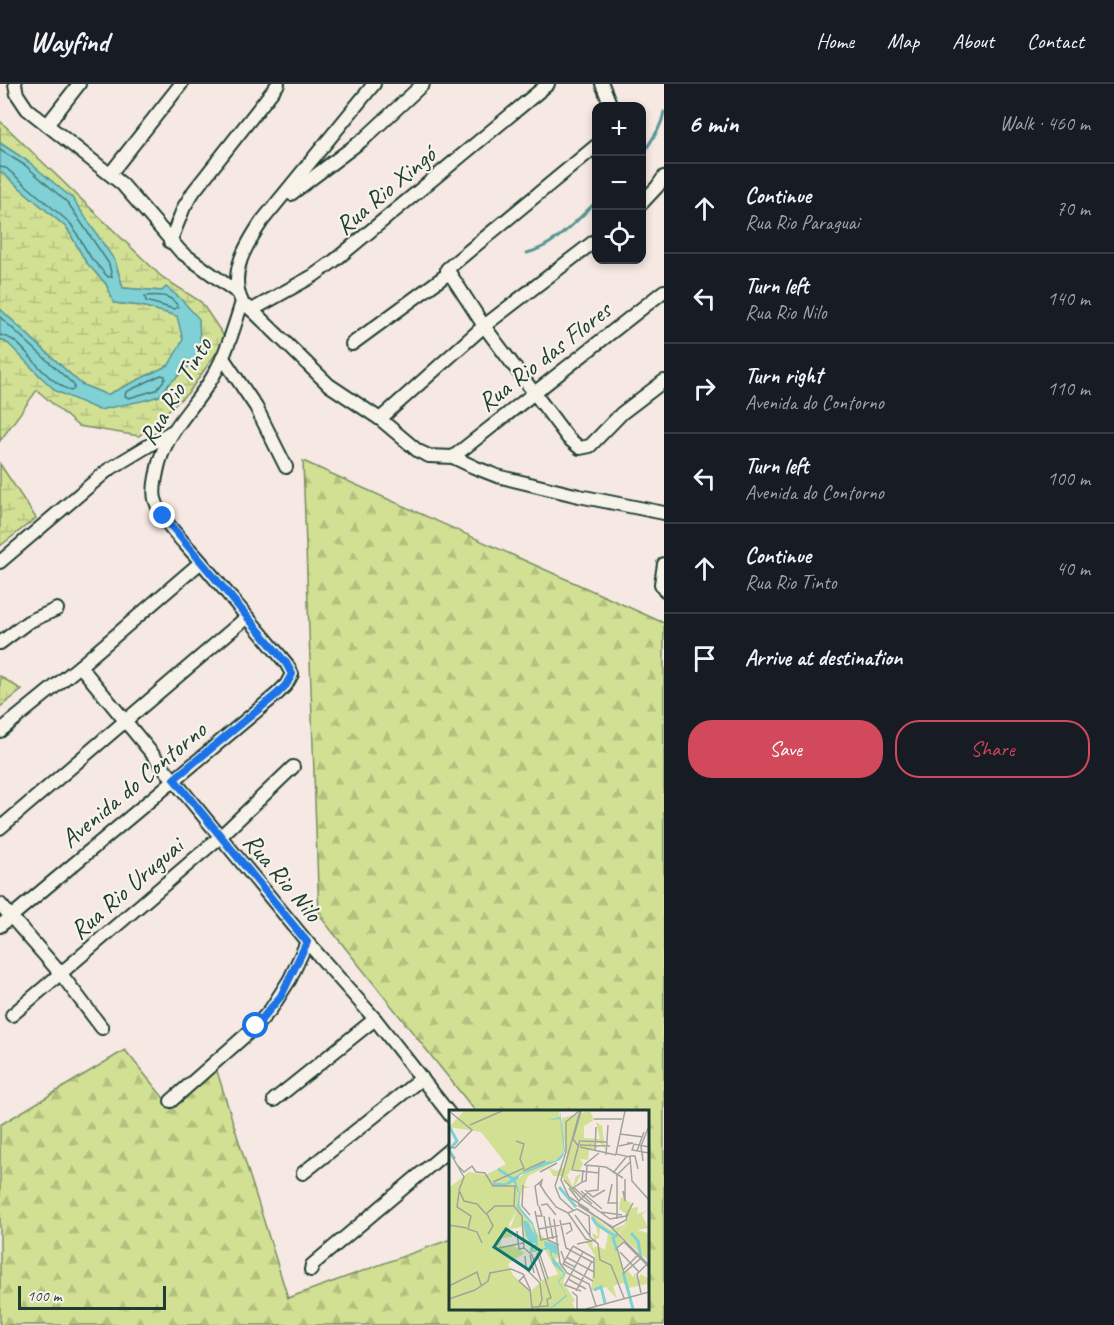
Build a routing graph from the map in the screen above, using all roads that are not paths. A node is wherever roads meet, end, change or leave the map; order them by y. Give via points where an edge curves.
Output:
1 (15, 84) edge
2 (79, 84) edge
3 (180, 84) edge
4 (278, 84) edge
5 (374, 84) edge
6 (423, 84) edge
7 (548, 84) edge
8 (602, 84) edge
9 (609, 102) edge
10 (47, 125) junction
11 (592, 150) edge
12 (110, 174) junction
13 (664, 177) edge
14 (646, 199) edge
15 (276, 205) junction
16 (170, 242) junction
17 (592, 244) edge
18 (448, 271) junction
19 (664, 291) edge
20 (244, 302) junction
21 (484, 326) junction
22 (352, 344) dead end
23 (223, 358) junction
24 (664, 381) edge
25 (534, 392) junction
26 (380, 419) junction
27 (171, 432) junction
28 (453, 457) junction
29 (286, 467) dead end
30 (664, 513) edge
31 (0, 562) edge
32 (201, 562) junction
33 (664, 564) edge
34 (664, 590) edge
35 (57, 609) dead end
36 (247, 617) junction
37 (0, 643) edge
38 (80, 666) junction
39 (126, 721) junction
40 (0, 732) edge
41 (293, 767) dead end
42 (174, 779) junction
43 (0, 828) edge
44 (220, 837) junction
45 (0, 904) edge
46 (11, 917) junction
47 (0, 926) edge
48 (307, 942) junction
49 (61, 974) junction
50 (12, 1015) dead end
51 (375, 1019) junction
52 (102, 1028) dead end
53 (422, 1078) junction
54 (274, 1100) dead end
55 (171, 1101) dead end
56 (449, 1113) edge
57 (449, 1150) edge
58 (303, 1173) dead end
59 (311, 1270) dead end

1 - 10 street via 27,109
2 - 10 street
3 - 12 street
4 - 16 street via 194,191
5 - 15 street, Rua Rio Tinto
6 - 15 street via 365,138
7 - 20 street, Rua Rio Xingó via 313,276
8 - 9 street
10 - 12 street
11 - 18 street
12 - 16 street via 133,195
13 - 14 street
15 - 20 street, Rua Rio Tinto via 246,245 237,279
16 - 20 street
17 - 21 street
18 - 21 street
18 - 22 street
19 - 25 street, Rua Rio das Flores
20 - 23 street, Rua Rio Tinto
20 - 26 street via 329,385
21 - 25 street
21 - 26 street
23 - 27 street, Rua Rio Tinto via 212,379
23 - 29 street via 256,407
24 - 25 street via 585,448 568,438
25 - 28 street, Rua Rio das Flores
26 - 28 street via 418,451 429,456
27 - 31 street via 108,470
27 - 32 street, Rua Rio Tinto via 159,463 155,499 163,516
28 - 30 street via 497,476
32 - 36 street, Avenida do Contorno
32 - 38 street
33 - 34 street
35 - 37 street via 28,622
36 - 39 street
36 - 42 street, Avenida do Contorno via 286,663 292,674 290,680
38 - 39 street, Rua Rio Nilo
38 - 40 street
39 - 42 street, Rua Rio Nilo
39 - 43 street
41 - 44 street, Rua Rio Uruguai
42 - 44 street, Rua Rio Nilo
42 - 46 street, Avenida do Contorno
44 - 48 street, Rua Rio Nilo
44 - 49 street, Rua Rio Uruguai
45 - 46 street
46 - 47 street, Avenida do Contorno
46 - 49 street
48 - 51 street, Rua Rio Nilo
48 - 55 street via 271,1009
49 - 50 street, Rua Rio Uruguai
49 - 52 street
51 - 53 street, Rua Rio Nilo
51 - 54 street
53 - 56 street, Rua Rio Nilo
53 - 58 street
57 - 59 street

